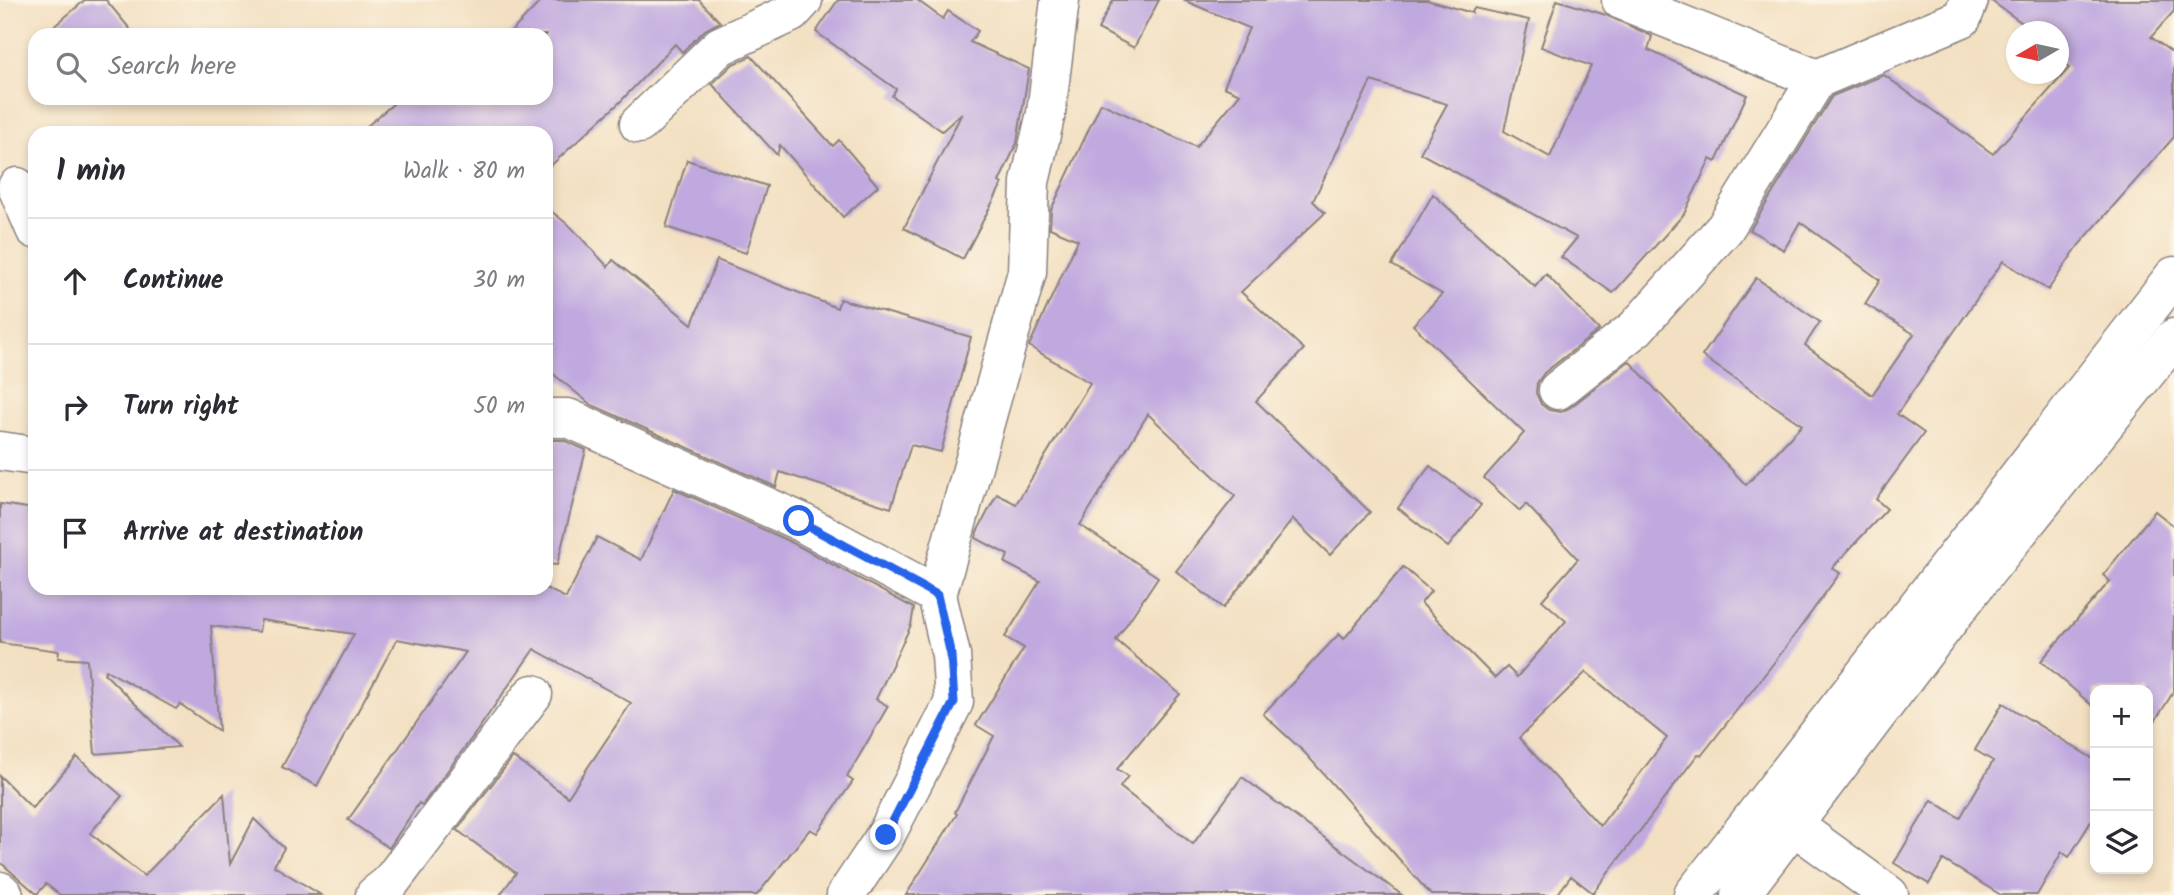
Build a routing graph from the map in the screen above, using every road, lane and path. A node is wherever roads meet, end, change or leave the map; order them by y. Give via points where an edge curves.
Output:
1 (803, 0) edge
2 (1059, 0) edge
3 (1621, 0) edge
4 (1969, 0) edge
5 (1817, 79) junction
6 (639, 124) dead end
7 (17, 187) dead end
8 (28, 213) edge
9 (2174, 276) edge
10 (2174, 338) edge
11 (1558, 390) dead end
12 (553, 418) edge
13 (937, 595) junction
14 (533, 694) dead end
15 (1793, 825) junction
16 (0, 891) edge
17 (4, 895) edge
18 (375, 895) edge
19 (846, 895) edge
20 (1693, 895) edge
21 (1740, 895) edge
22 (1889, 895) edge

1 - 6 street via 791,13 720,46
2 - 13 street via 1046,113 1030,182 1027,272
3 - 5 street
4 - 5 street via 1962,18
5 - 11 street via 1725,228 1636,328
7 - 8 street
9 - 20 street
10 - 15 street via 1974,587
12 - 13 street via 568,418 799,521
13 - 19 street via 951,655 954,702 886,835
14 - 18 street via 389,884
15 - 21 street
15 - 22 street
16 - 17 street

